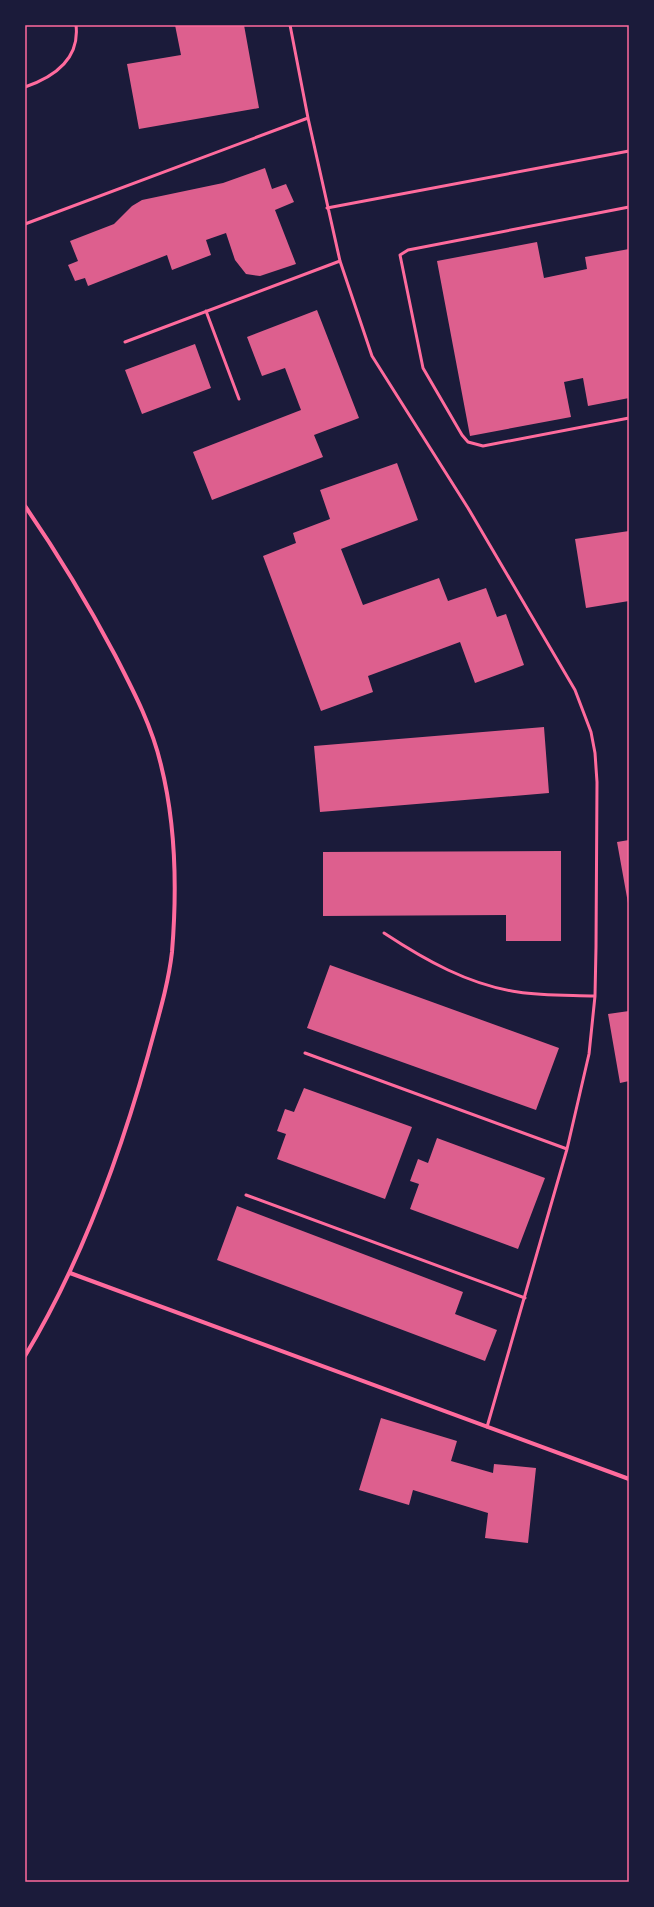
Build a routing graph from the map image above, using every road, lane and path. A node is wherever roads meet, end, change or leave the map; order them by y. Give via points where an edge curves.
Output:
1 (76, 25) edge
2 (290, 25) edge
3 (25, 87) edge
4 (308, 118) junction
5 (629, 151) edge
6 (629, 207) edge
7 (327, 208) junction
8 (25, 224) edge
9 (340, 261) junction
10 (206, 311) junction
11 (125, 342) dead end
12 (239, 399) dead end
13 (629, 418) edge
14 (25, 506) edge
15 (384, 933) dead end
16 (595, 996) junction
17 (305, 1053) dead end
18 (567, 1149) junction
19 (246, 1196) dead end
20 (70, 1272) junction
21 (525, 1298) junction
22 (25, 1356) edge
23 (488, 1427) junction
24 (629, 1479) edge

1 - 3 lane via 76,43 72,55 53,75
2 - 4 lane
4 - 7 lane
4 - 8 lane
5 - 7 lane
6 - 13 lane via 408,250 400,255 423,368 462,436 468,442 483,446
7 - 9 lane
9 - 10 lane
9 - 16 lane via 372,356 468,508 575,690 591,732 597,782
10 - 11 lane
10 - 12 lane
14 - 20 street via 74,581 150,727 168,802 173,852 172,953 163,999 133,1107 109,1179
15 - 16 lane via 446,970 484,984 518,992
16 - 18 lane via 588,1054
17 - 18 lane
18 - 21 lane
19 - 21 lane
20 - 22 street
20 - 23 street
21 - 23 lane
23 - 24 street

